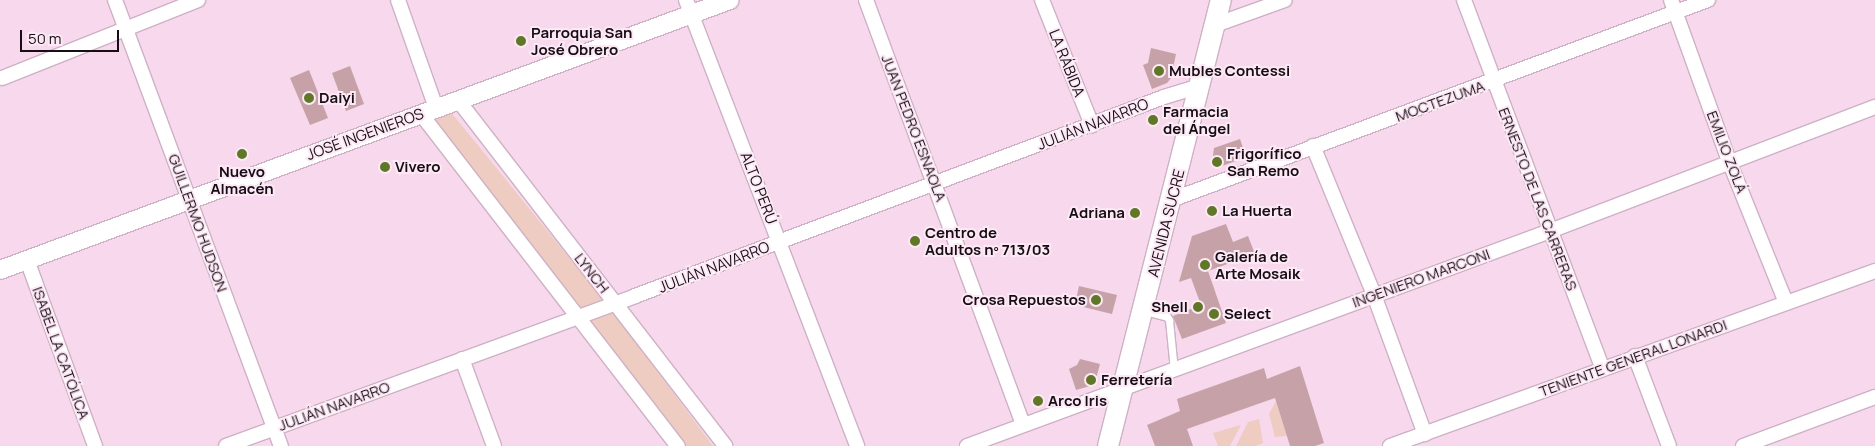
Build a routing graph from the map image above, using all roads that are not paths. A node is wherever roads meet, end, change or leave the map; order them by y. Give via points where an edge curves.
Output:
1 (115, 0) edge
2 (198, 0) edge
3 (398, 0) edge
4 (730, 0) edge
5 (866, 0) edge
6 (1042, 0) edge
7 (1221, 0) edge
8 (1285, 0) edge
9 (1464, 0) edge
10 (1708, 0) edge
11 (1674, 6) edge
12 (689, 7) edge
13 (1215, 25) junction
14 (126, 29) junction
15 (2, 78) dead end
16 (1494, 81) junction
17 (1200, 86) junction
18 (458, 100) junction
19 (1875, 107) edge
20 (428, 111) junction
21 (1092, 125) junction
22 (1314, 146) junction
23 (1730, 161) junction
24 (935, 184) junction
25 (189, 198) junction
26 (1171, 200) junction
27 (1550, 231) junction
28 (780, 242) junction
29 (27, 260) junction
30 (0, 270) edge
31 (1875, 271) edge
32 (1374, 295) junction
33 (1786, 303) junction
34 (615, 304) junction
35 (1144, 311) junction
36 (578, 317) junction
37 (1635, 356) junction
38 (462, 359) junction
39 (1603, 369) junction
40 (1174, 370) junction
41 (1124, 389) junction
42 (1875, 396) edge
43 (1023, 425) junction
44 (275, 428) junction
45 (1425, 434) junction
46 (95, 446) edge
47 (226, 446) edge
48 (281, 446) edge
49 (494, 446) edge
50 (678, 446) edge
51 (725, 446) edge
52 (858, 446) edge
53 (967, 446) edge
54 (1108, 446) edge
55 (1390, 446) edge
56 (1669, 446) edge
57 (1743, 446) edge

1 - 14 street, GUILLERMO HUDSON
2 - 14 street
3 - 20 street
4 - 12 street, JOSÉ INGENIEROS
5 - 24 street, JUAN PEDRO ESNAOLA
6 - 21 street, LA RÁBIDA
7 - 13 main road, AVENIDA SUCRE
8 - 13 street
9 - 16 street, ERNESTO DE LAS CARRERAS
10 - 11 street, MOCTEZUMA
11 - 16 street, MOCTEZUMA
11 - 23 street, EMILIO ZOLÁ
12 - 18 street, JOSÉ INGENIEROS
12 - 28 street, ALTO PERÚ
13 - 17 main road, AVENIDA SUCRE
14 - 15 street
14 - 25 street, GUILLERMO HUDSON
16 - 22 street, MOCTEZUMA
16 - 27 street, ERNESTO DE LAS CARRERAS
17 - 21 street, JULIÁN NAVARRO
17 - 26 main road, AVENIDA SUCRE
18 - 20 street, JOSÉ INGENIEROS
18 - 34 street, LYNCH
19 - 23 street, INGENIERO MARCONI
20 - 25 street, JOSÉ INGENIEROS
20 - 36 street
21 - 24 street, JULIÁN NAVARRO
22 - 26 street, MOCTEZUMA
22 - 32 street
23 - 27 street, INGENIERO MARCONI
23 - 33 street, EMILIO ZOLÁ
24 - 28 street, JULIÁN NAVARRO
24 - 43 street, JUAN PEDRO ESNAOLA
25 - 29 street, JOSÉ INGENIEROS
25 - 44 street, GUILLERMO HUDSON
26 - 35 main road, AVENIDA SUCRE
27 - 32 street, INGENIERO MARCONI
27 - 39 street, ERNESTO DE LAS CARRERAS
28 - 34 street, JULIÁN NAVARRO
28 - 52 street, ALTO PERÚ
29 - 30 street, JOSÉ INGENIEROS
29 - 46 street, ISABEL LA CATÓLICA
31 - 33 street, TENIENTE GENERAL LONARDI
32 - 40 street, INGENIERO MARCONI
32 - 45 street
33 - 37 street, TENIENTE GENERAL LONARDI
34 - 36 street, JULIÁN NAVARRO
34 - 51 street, LYNCH
35 - 40 lane via 1169,320
35 - 41 main road, AVENIDA SUCRE
36 - 38 street, JULIÁN NAVARRO
36 - 50 street
37 - 39 street, TENIENTE GENERAL LONARDI
37 - 56 street
38 - 44 street, JULIÁN NAVARRO
38 - 49 street
39 - 45 street, TENIENTE GENERAL LONARDI
40 - 41 street, INGENIERO MARCONI
41 - 43 street, INGENIERO MARCONI
41 - 54 main road, AVENIDA SUCRE
42 - 57 street
43 - 53 street, INGENIERO MARCONI
44 - 47 street, JULIÁN NAVARRO
44 - 48 street, GUILLERMO HUDSON
45 - 55 street, TENIENTE GENERAL LONARDI

